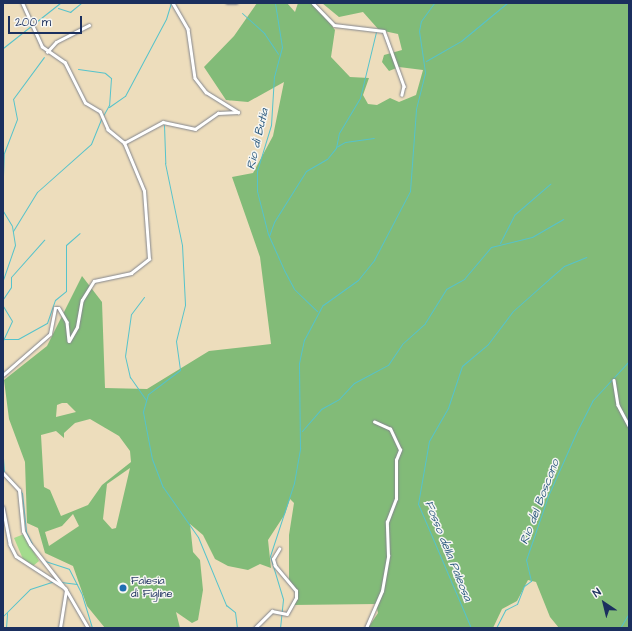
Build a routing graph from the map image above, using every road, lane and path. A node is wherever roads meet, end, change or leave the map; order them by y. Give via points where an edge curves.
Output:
1 (22, 3) edge
2 (173, 3) edge
3 (227, 3) edge
4 (237, 3) edge
5 (313, 3) edge
6 (89, 25) dead end
7 (46, 52) junction
8 (402, 95) dead end
9 (124, 143) junction
10 (3, 375) edge
11 (614, 380) dead end
12 (374, 422) dead end
13 (629, 426) edge
14 (3, 473) edge
15 (3, 507) edge
16 (279, 549) dead end
17 (66, 590) junction
18 (60, 628) edge
19 (88, 628) edge
20 (255, 628) edge
21 (366, 628) edge

1 - 7 street via 33,34
2 - 9 street via 188,29 195,78 206,92 238,112 218,113 195,128 163,122
3 - 4 street
5 - 8 street via 334,25 384,30 404,86
6 - 7 street via 56,42
7 - 9 street via 64,63 85,103 100,112 108,130
9 - 10 street via 144,191 149,259 131,273 94,281 82,300 77,327 69,341 67,322 59,308 55,308 50,334
11 - 13 street via 618,405
12 - 21 street via 390,429 400,450 396,464 398,490 387,522 388,556 382,591
14 - 17 street via 19,490 23,531 40,560
15 - 17 street via 10,544 16,556
16 - 20 street via 273,559 275,566 296,591 296,598 287,614 272,611
17 - 18 street
17 - 19 street

